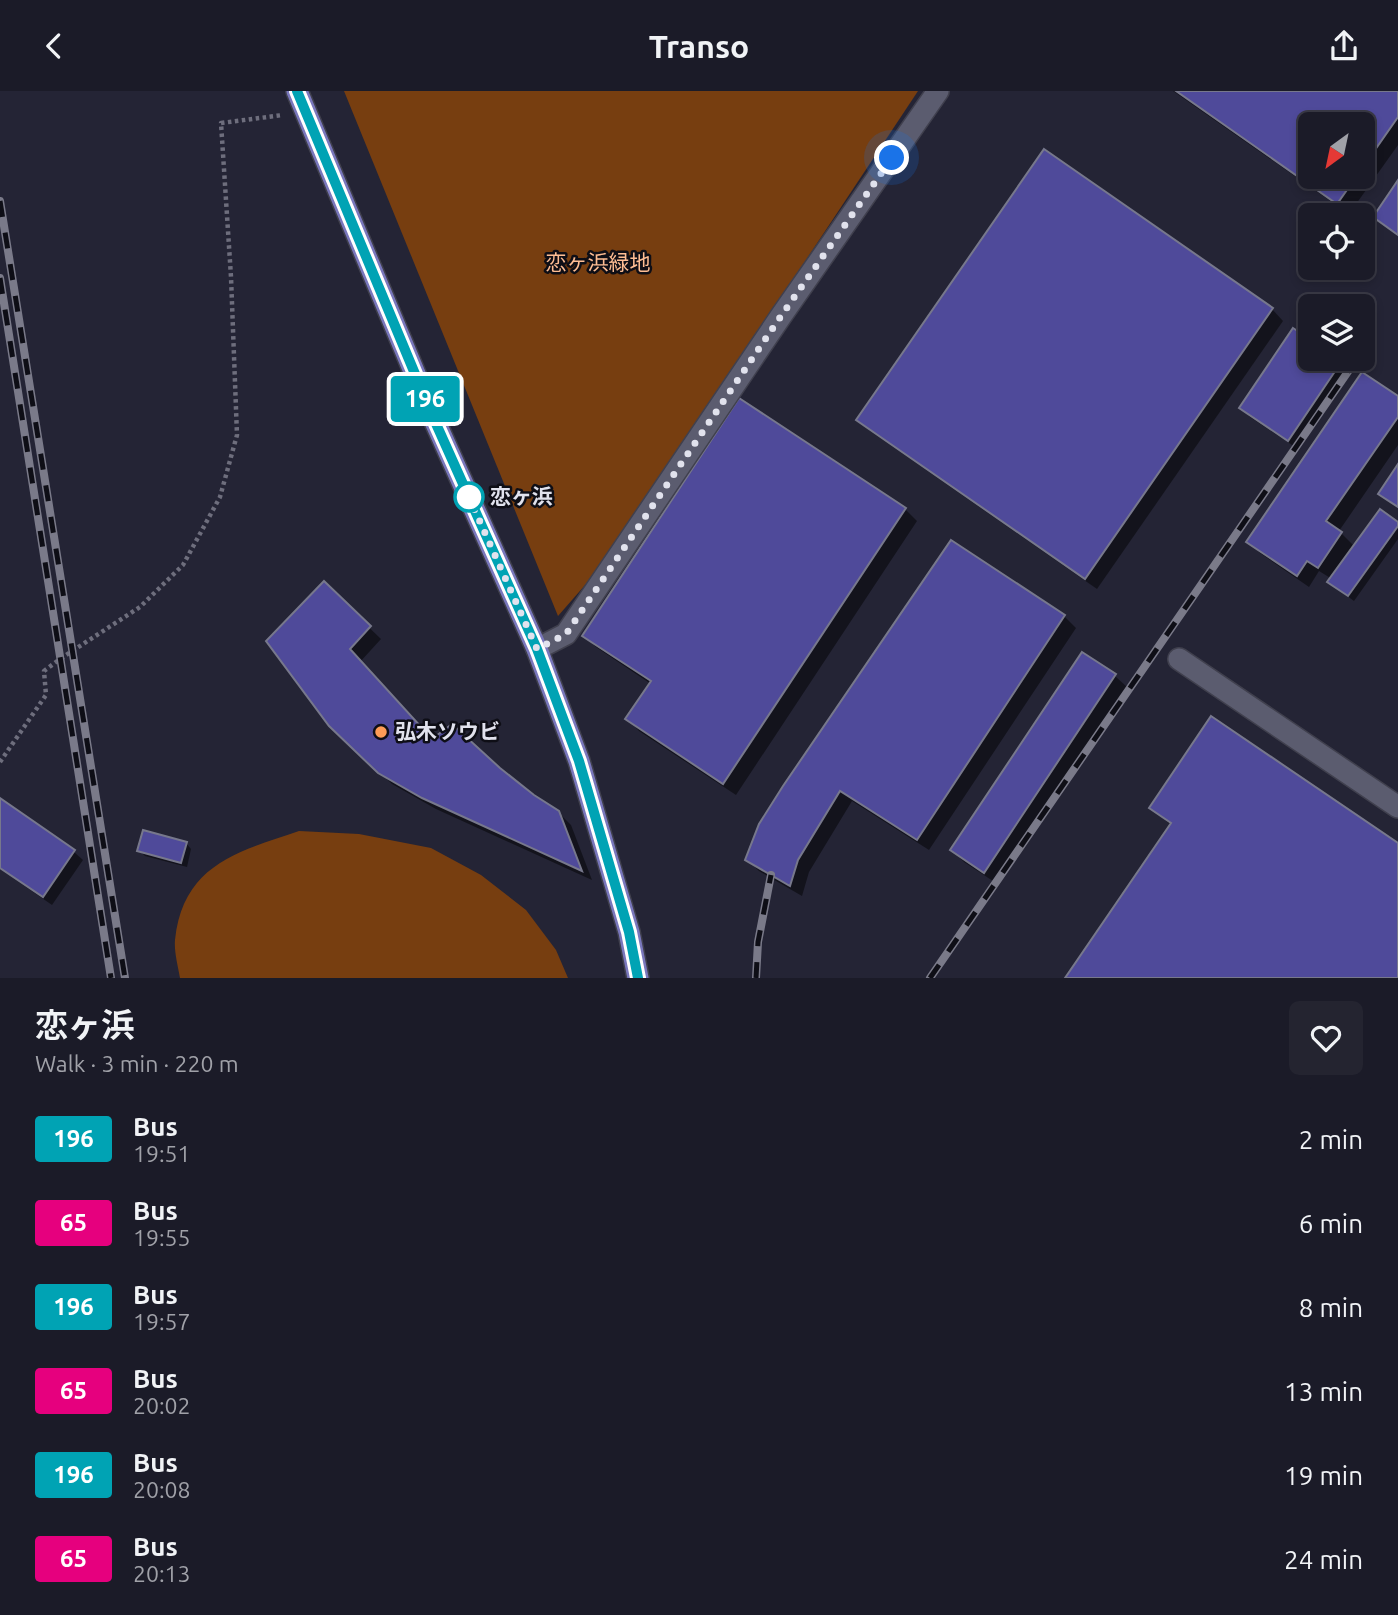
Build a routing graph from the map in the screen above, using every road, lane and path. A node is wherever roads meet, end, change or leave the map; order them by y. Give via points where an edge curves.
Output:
1 (297, 91) edge
2 (938, 91) edge
3 (307, 111) junction
4 (537, 649) junction
5 (1179, 659) dead end
6 (0, 762) edge
7 (1398, 807) edge
8 (638, 978) edge

1 - 3 main road
2 - 4 street via 566,634
3 - 4 main road via 422,392
3 - 6 path via 221,123 237,435 220,497 183,565 140,607 44,671 46,695
4 - 8 main road via 579,761
5 - 7 street

